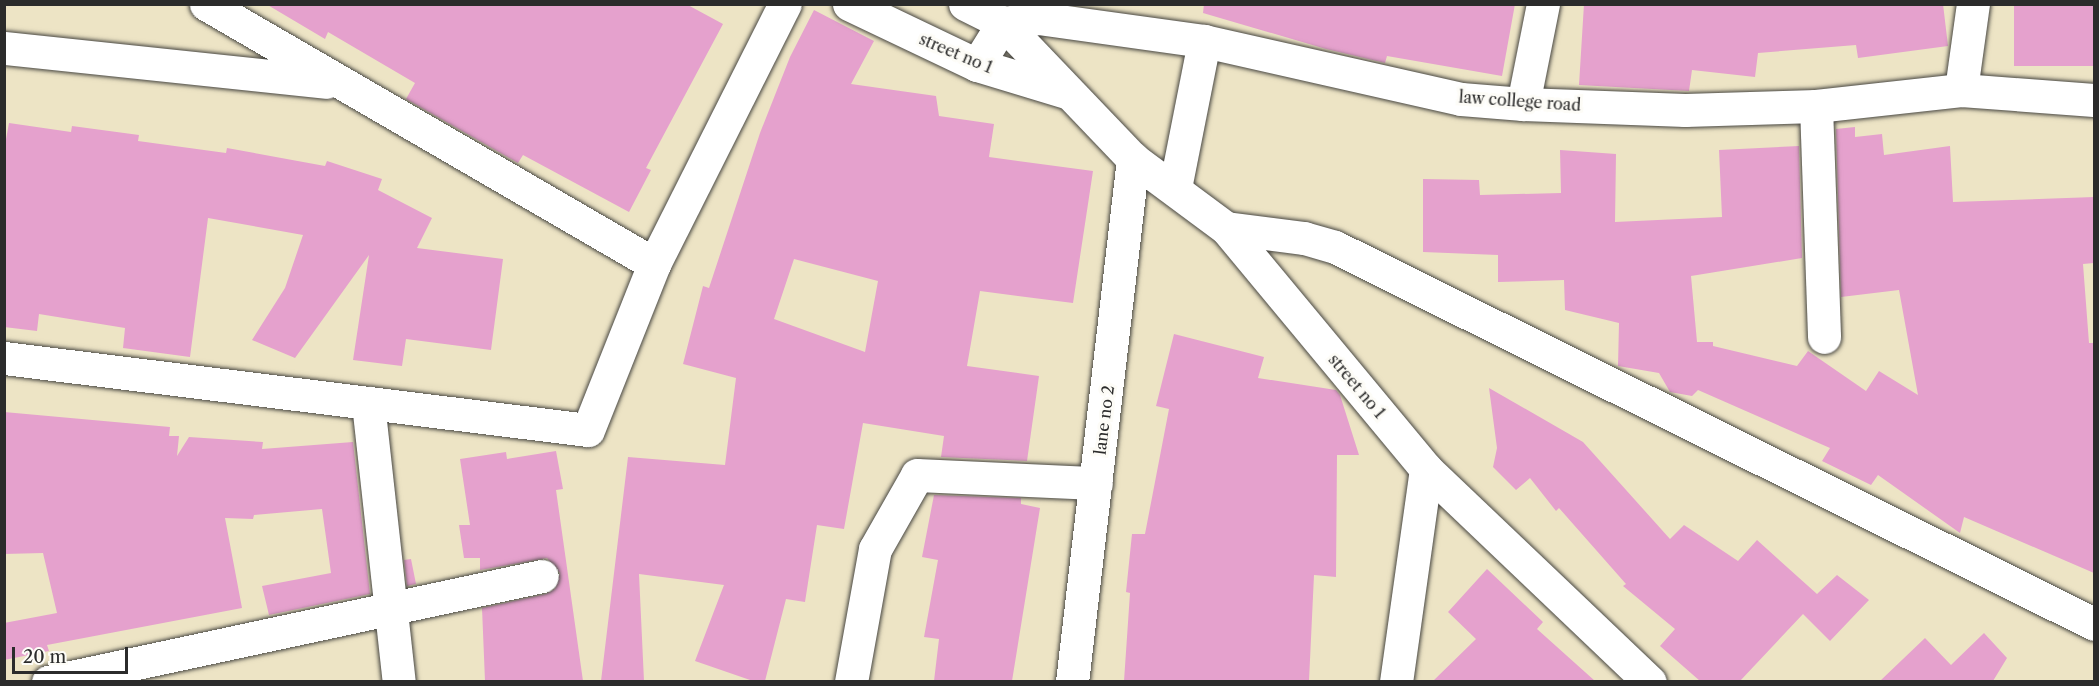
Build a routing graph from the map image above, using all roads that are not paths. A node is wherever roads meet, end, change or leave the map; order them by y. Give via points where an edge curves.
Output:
1 (206, 4) edge
2 (785, 4) edge
3 (849, 4) edge
4 (965, 4) edge
5 (1543, 4) edge
6 (1973, 4) edge
7 (1089, 14) edge
8 (1003, 22) junction
9 (1204, 41) junction
10 (4, 48) edge
11 (977, 65) junction
12 (337, 83) junction
13 (1961, 90) junction
14 (1066, 92) junction
15 (2094, 100) edge
16 (1523, 104) junction
17 (1816, 106) junction
18 (1134, 159) junction
19 (1175, 188) junction
20 (1226, 228) junction
21 (654, 264) junction
22 (1824, 337) dead end
23 (4, 358) edge
24 (368, 403) junction
25 (1426, 469) junction
26 (1096, 483) junction
27 (542, 576) dead end
28 (388, 606) junction
29 (2094, 624) edge
30 (48, 681) edge
31 (399, 681) edge
32 (851, 681) edge
33 (1072, 681) edge
34 (1396, 681) edge
35 (1650, 681) edge

1 - 12 street
2 - 21 street
3 - 11 street, street no 1
4 - 8 street, street no 1
5 - 16 street
6 - 13 street
7 - 8 street, law college road
7 - 9 street, law college road
8 - 11 street
8 - 14 street, street no 1
9 - 16 street, law college road via 1461,99
9 - 19 street
10 - 12 street
11 - 14 street, street no 1
12 - 21 street
13 - 15 street, law college road
13 - 17 street, law college road
14 - 18 street, street no 1
16 - 17 street, law college road via 1685,110
17 - 22 street
18 - 19 street, street no 1
18 - 26 street, lane no 2
19 - 20 street, street no 1
20 - 25 street, street no 1
20 - 29 street via 1304,238 1335,247
21 - 24 street via 588,430
23 - 24 street
24 - 28 street
25 - 34 street
25 - 35 street, street no 1
26 - 32 street via 916,475 875,549
26 - 33 street, lane no 2
27 - 28 street
28 - 30 street
28 - 31 street

